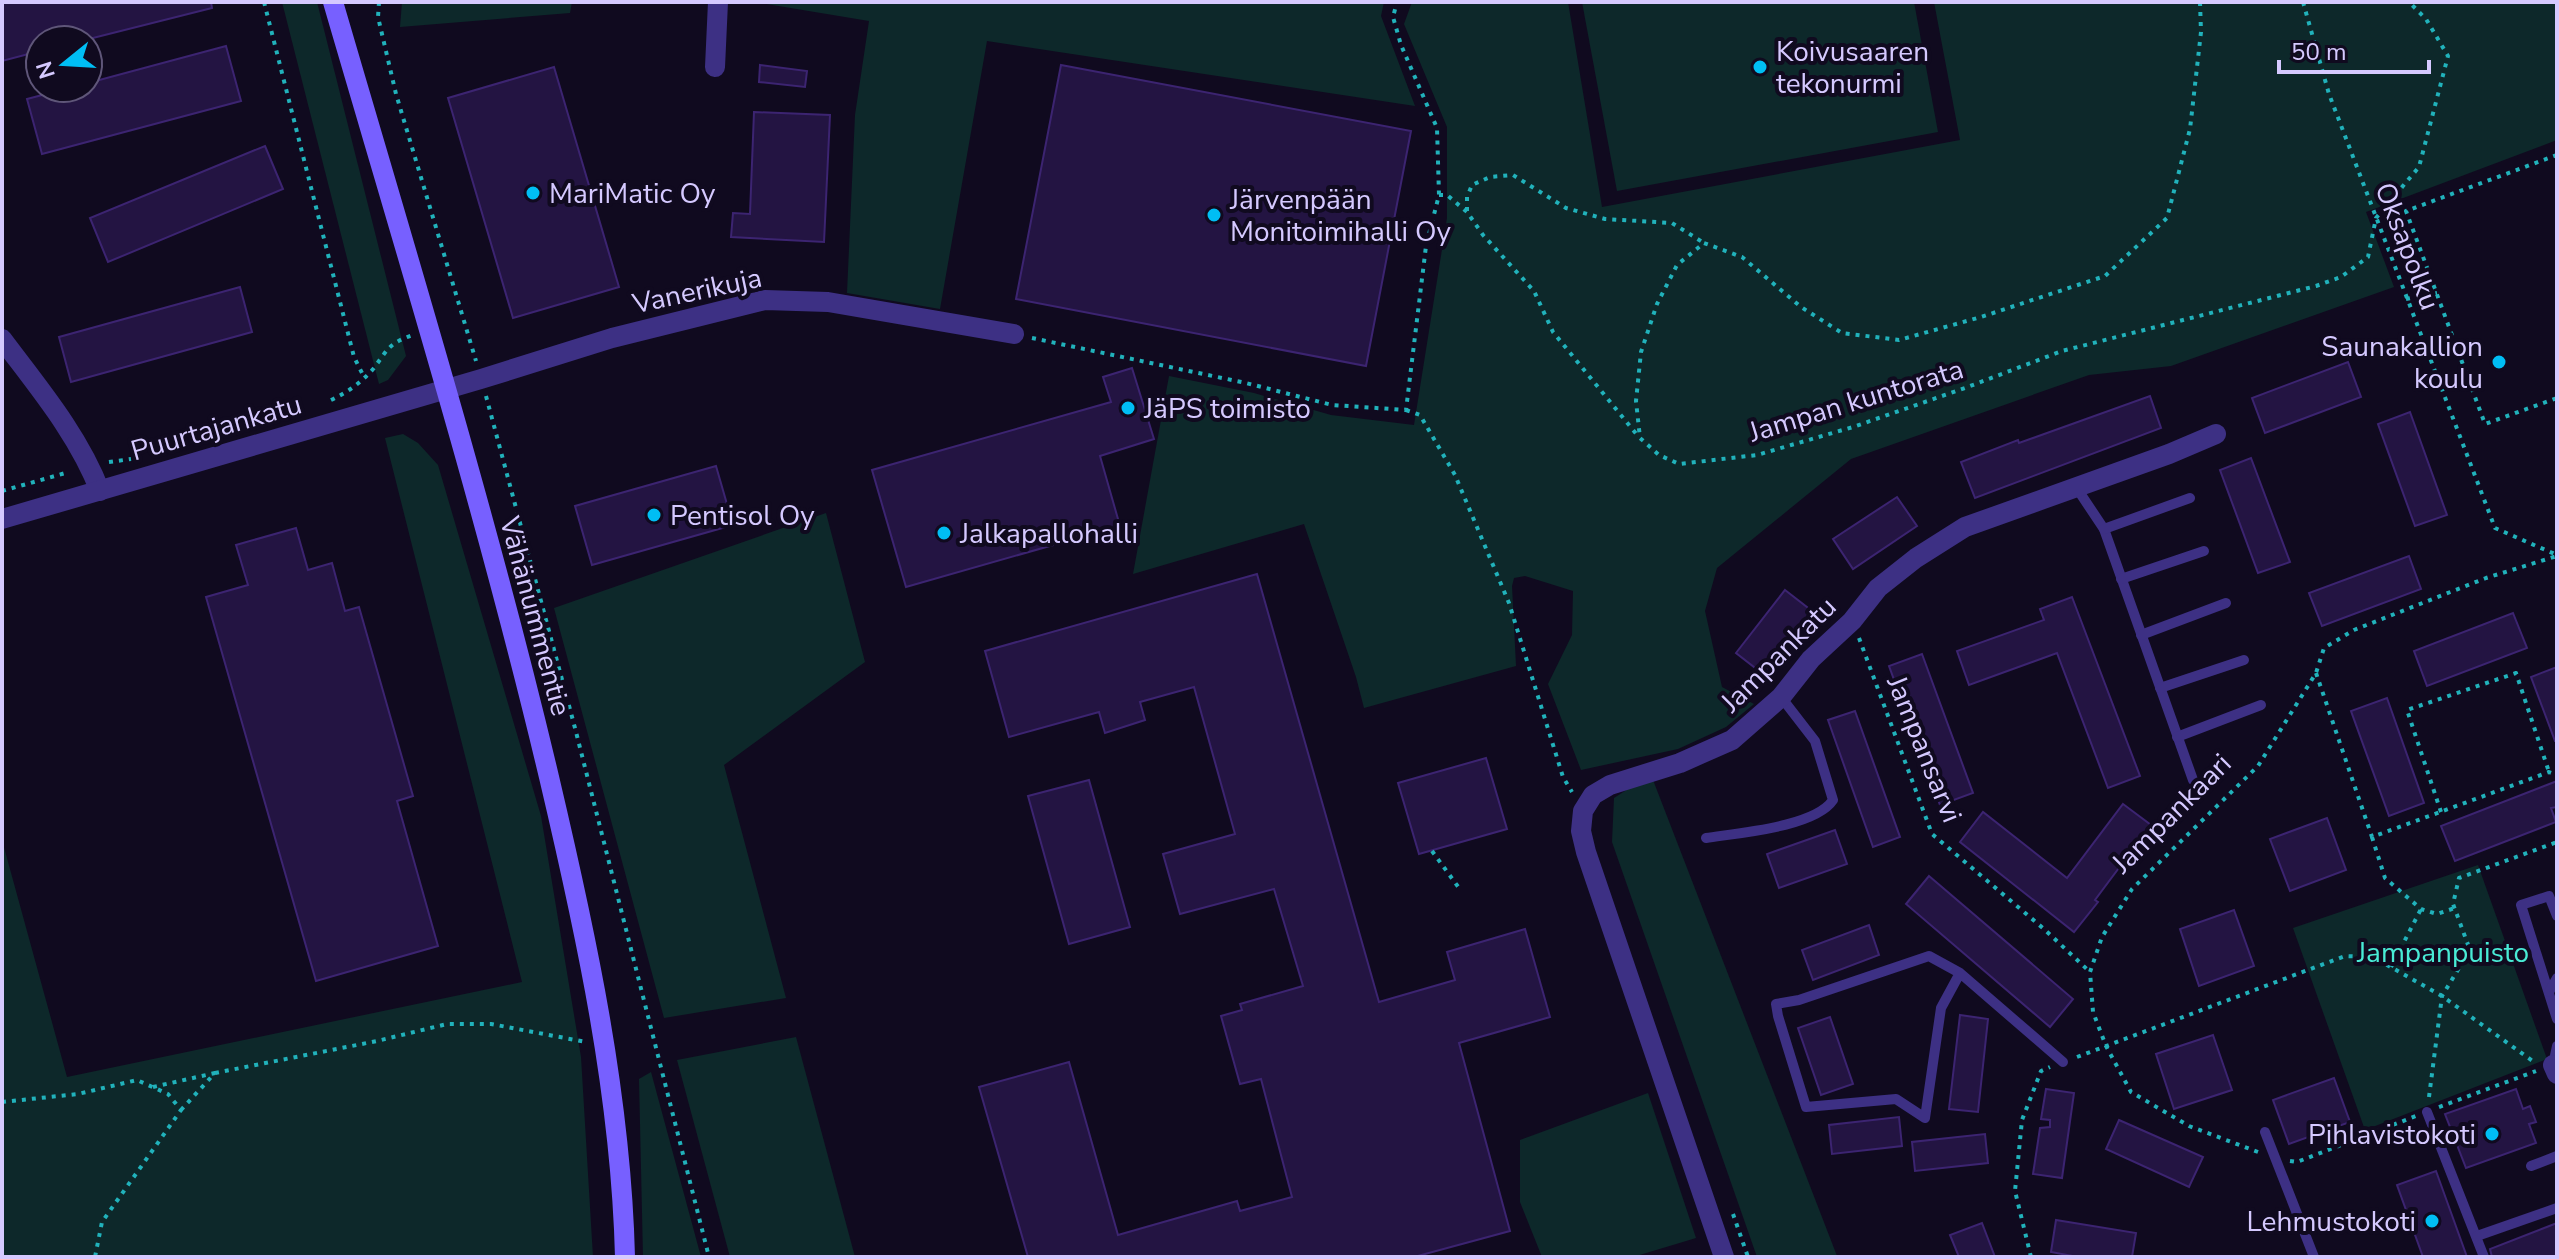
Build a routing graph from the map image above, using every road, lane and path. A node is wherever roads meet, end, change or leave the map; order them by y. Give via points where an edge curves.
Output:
1 (264, 2) edge
2 (333, 2) edge
3 (379, 2) edge
4 (718, 2) edge
5 (1397, 2) edge
6 (2200, 2) edge
7 (2303, 2) edge
8 (2409, 2) edge
9 (715, 67) dead end
10 (2557, 155) edge
11 (1439, 195) junction
12 (1467, 212) junction
13 (2376, 218) junction
14 (1704, 243) junction
15 (2437, 293) junction
16 (2406, 299) junction
17 (464, 320) junction
18 (429, 330) junction
19 (1014, 334) joint
20 (2, 339) edge
21 (364, 377) junction
22 (481, 379) junction
23 (446, 389) junction
24 (2557, 398) edge
25 (319, 405) dead end
26 (1406, 410) junction
27 (2216, 434) dead end
28 (1640, 438) junction
29 (132, 459) dead end
30 (90, 465) junction
31 (2076, 487) junction
32 (2, 491) edge
33 (100, 491) junction
34 (2190, 498) dead end
35 (2, 519) edge
36 (2104, 529) junction
37 (2204, 551) dead end
38 (2557, 556) edge
39 (2121, 579) junction
40 (2226, 603) dead end
41 (1852, 621) junction
42 (2141, 635) junction
43 (2244, 660) dead end
44 (2316, 673) junction
45 (2160, 688) junction
46 (1781, 697) junction
47 (2261, 705) dead end
48 (2177, 737) junction
49 (2549, 772) junction
50 (2557, 775) edge
51 (2193, 780) dead end
52 (1583, 811) junction
53 (2441, 812) junction
54 (2372, 837) junction
55 (1706, 838) dead end
56 (2557, 842) edge
57 (1432, 851) dead end
58 (1459, 888) dead end
59 (2455, 908) junction
60 (2421, 909) junction
61 (2557, 916) edge
62 (2391, 967) junction
63 (2090, 972) junction
64 (1960, 973) junction
65 (2557, 978) edge
66 (2549, 992) junction
67 (2442, 996) junction
68 (2557, 1019) edge
69 (604, 1045) junction
70 (2106, 1046) junction
71 (2063, 1062) junction
72 (2553, 1063) edge
73 (215, 1073) junction
74 (153, 1087) junction
75 (2, 1102) edge
76 (181, 1110) junction
77 (2427, 1112) junction
78 (2265, 1132) dead end
79 (2557, 1156) edge
80 (2276, 1157) junction
81 (2531, 1166) dead end
82 (2557, 1208) edge
83 (2477, 1236) junction
84 (95, 1257) edge
85 (625, 1257) edge
86 (709, 1257) edge
87 (1724, 1257) edge
88 (2031, 1257) edge
89 (2314, 1257) edge
90 (2484, 1257) edge

1 - 21 path via 354,357
2 - 18 main road, Vähänummentie
3 - 17 path via 396,94
4 - 9 street
5 - 11 path via 1393,17 1401,45 1437,128
6 - 14 path, Jampan kuntorata via 2190,129 2167,218 2105,276 1899,340 1842,333 1801,307 1742,257
7 - 13 path, Oksapolku via 2329,94
8 - 13 path via 2448,56 2419,167
10 - 15 path via 2406,211
11 - 12 path via 1447,195
11 - 26 path via 1426,246
12 - 14 path, Jampan kuntorata via 1472,185 1513,175 1566,208 1605,219 1672,223
12 - 28 path, Jampan kuntorata via 1534,291 1553,332
13 - 16 path, Oksapolku
13 - 28 path, Jampan kuntorata via 2368,257 2341,277 2062,351 1853,427 1757,455 1679,464
14 - 28 path via 1677,265 1641,352 1636,401
15 - 16 path
15 - 24 path via 2485,424
16 - 38 path, Oksapolku via 2495,528
17 - 18 path
17 - 22 path
18 - 21 path via 387,347
18 - 23 main road, Vähänummentie
19 - 22 street, Vanerikuja via 828,302 765,300 612,338
19 - 26 path via 1332,405
20 - 30 street
21 - 25 path
22 - 23 street, Vanerikuja
22 - 86 path
23 - 33 street, Puurtajankatu
23 - 69 main road, Vähänummentie via 534,715 576,892
26 - 52 path via 1420,415 1455,475 1509,603 1563,777
27 - 31 street, Jampankatu
29 - 30 path
30 - 32 path
30 - 33 street
31 - 36 lane
31 - 41 street, Jampankatu via 1965,527 1878,588
33 - 35 street, Puurtajankatu
34 - 36 lane
36 - 39 lane
37 - 39 lane
38 - 44 path, Jampankaari via 2354,630 2324,648
39 - 42 lane
40 - 42 lane
41 - 46 street, Jampankatu via 1811,659
41 - 63 path, Jampansarvi via 1932,834
42 - 45 lane
43 - 45 lane
44 - 54 path
44 - 63 path, Jampankaari via 2258,766 2132,889 2102,937
45 - 48 lane
46 - 52 street, Jampankatu via 1732,740 1610,785 1593,795
46 - 55 lane via 1815,741 1833,800 1828,808 1783,826
47 - 48 lane
48 - 51 lane
49 - 50 path
49 - 53 path
49 - 53 path via 2516,673 2407,710
52 - 87 street via 1586,852
53 - 54 path
54 - 60 path via 2385,878
56 - 59 path via 2459,878
57 - 58 path
59 - 60 path via 2437,914
59 - 67 path via 2470,950
60 - 62 path
61 - 66 lane via 2549,896 2521,905
62 - 67 path
62 - 70 path via 2373,957 2345,956
63 - 70 path, Jampankaari via 2093,1012
64 - 64 lane via 1941,1008 1925,1118 1896,1099 1806,1107 1776,1004 1929,956
64 - 71 lane
65 - 66 lane
66 - 68 lane
67 - 72 path
67 - 77 path
69 - 73 path via 491,1024 447,1024
69 - 85 main road, Vähänummentie
70 - 71 path
70 - 80 path, Jampankaari via 2131,1092 2189,1126
71 - 88 path via 2041,1071 2022,1120 2015,1191
72 - 77 path, Jampankaari
73 - 74 path
73 - 76 path
74 - 75 path via 137,1080 78,1094
74 - 76 path via 168,1094
76 - 84 path via 102,1222
77 - 80 path, Jampankaari via 2297,1162
77 - 83 lane
78 - 80 lane
79 - 81 lane
80 - 89 lane
82 - 83 lane
83 - 90 lane

